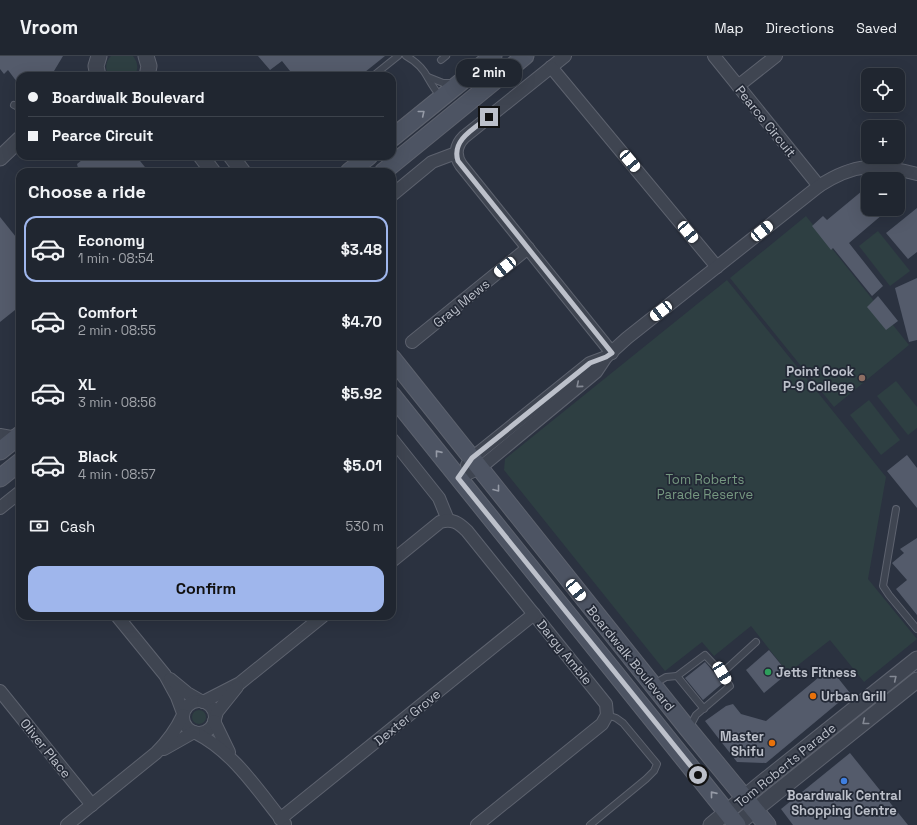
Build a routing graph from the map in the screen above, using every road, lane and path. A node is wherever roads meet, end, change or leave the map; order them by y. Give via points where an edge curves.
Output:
1 (398, 56) edge
2 (406, 56) edge
3 (493, 56) edge
4 (526, 56) edge
5 (565, 56) edge
6 (714, 56) edge
7 (776, 56) edge
8 (551, 67) junction
9 (378, 72) edge
10 (500, 76) junction
11 (428, 77) junction
12 (463, 80) junction
13 (738, 86) junction
14 (442, 98) junction
15 (396, 135) edge
16 (16, 143) edge
17 (456, 153) junction
18 (402, 156) junction
19 (0, 158) edge
20 (364, 160) edge
21 (354, 168) edge
22 (388, 168) edge
23 (391, 168) edge
24 (917, 174) edge
25 (819, 186) junction
26 (396, 192) edge
27 (528, 248) junction
28 (717, 267) junction
29 (412, 342) dead end
30 (609, 355) junction
31 (396, 363) edge
32 (396, 401) edge
33 (0, 435) edge
34 (16, 436) edge
35 (16, 438) edge
36 (396, 444) edge
37 (0, 451) edge
38 (0, 456) edge
39 (16, 456) edge
40 (476, 463) junction
41 (16, 465) edge
42 (0, 478) edge
43 (458, 478) junction
44 (16, 497) edge
45 (0, 508) edge
46 (896, 509) dead end
47 (448, 520) junction
48 (396, 558) edge
49 (534, 614) junction
50 (120, 620) edge
51 (318, 620) edge
52 (917, 629) edge
53 (756, 642) dead end
54 (917, 659) edge
55 (722, 673) junction
56 (165, 674) junction
57 (677, 676) junction
58 (917, 680) edge
59 (240, 683) junction
60 (652, 685) junction
61 (0, 691) edge
62 (202, 701) junction
63 (865, 701) junction
64 (885, 706) junction
65 (704, 709) junction
66 (183, 714) junction
67 (607, 715) junction
68 (215, 720) junction
69 (841, 721) junction
70 (688, 729) junction
71 (195, 733) junction
72 (851, 733) junction
73 (156, 753) junction
74 (234, 760) junction
75 (749, 804) junction
76 (92, 805) junction
77 (283, 822) edge
78 (734, 822) edge
79 (67, 825) edge
80 (477, 825) edge
81 (590, 825) edge
82 (711, 825) edge
83 (767, 825) edge

1 - 9 lane
2 - 11 lane via 415,61
3 - 12 main road
4 - 10 main road
5 - 8 street
6 - 13 street, Pearce Circuit
7 - 13 street
8 - 17 street via 464,137 457,146
8 - 28 street
10 - 14 main road via 464,98
10 - 18 main road
11 - 12 lane via 445,83
11 - 14 lane
12 - 14 main road
13 - 25 street, Pearce Circuit
15 -> 14 main road
16 - 19 street
17 - 26 street via 432,162
17 - 27 street via 459,163
18 - 22 main road
18 - 23 main road
20 - 21 main road
24 - 25 street via 887,167 867,167 842,173
25 - 28 street
27 - 29 street, Gray Mews
27 - 30 street
28 - 30 street
30 - 40 street via 590,363
31 - 40 main road, Boardwalk Boulevard
43 -> 32 main road, Boardwalk Boulevard
33 - 34 street
35 - 37 main road
36 - 47 street via 440,498
38 - 39 main road
40 - 43 street
40 -> 60 main road, Boardwalk Boulevard
41 - 42 main road
78 -> 43 main road, Boardwalk Boulevard
44 - 45 street
46 - 52 lane via 883,586
47 - 48 street via 437,524
47 - 49 street, Dargy Amble via 459,524 467,531
49 - 67 street, Dargy Amble via 604,701 608,709
49 - 77 street, Dexter Grove
50 - 56 street
51 - 59 street
53 - 55 lane
63 -> 54 street, Tom Roberts Parade
55 - 57 lane via 705,655
55 - 65 lane via 730,686
56 - 62 street via 187,693
56 - 66 street
57 - 60 lane via 666,677
57 - 65 lane
58 - 64 street, Tom Roberts Parade
59 - 62 street
59 - 68 street via 220,708
60 - 70 main road, Boardwalk Boulevard
61 - 76 street, Oliver Place
62 - 66 street via 191,703
62 - 68 street via 212,708
63 - 64 street
63 - 69 street, Tom Roberts Parade
64 -> 72 street, Tom Roberts Parade
65 - 70 lane via 696,715
66 - 71 street via 185,726
66 - 73 street via 166,743
67 - 80 street via 597,729
67 - 81 lane via 623,723 657,764 654,771
68 - 71 street via 206,731
68 - 74 street
69 - 72 street, Tom Roberts Parade
69 - 75 street, Tom Roberts Parade
70 - 75 main road, Boardwalk Boulevard
71 - 73 street
71 - 74 street via 212,742
72 - 75 street, Tom Roberts Parade
73 - 76 street
74 - 77 street
75 - 78 street, Tom Roberts Parade
75 - 83 main road, Boardwalk Boulevard
76 - 79 street
78 - 82 street, Tom Roberts Parade

